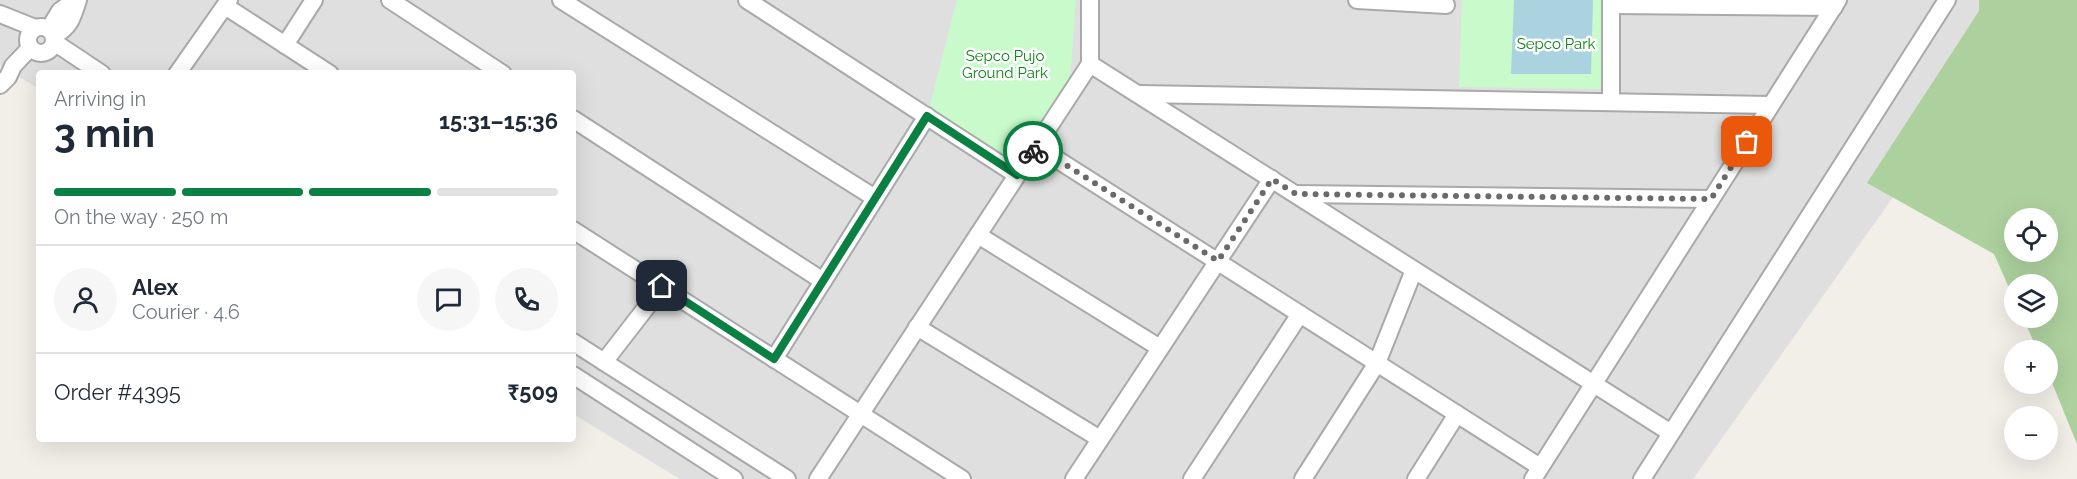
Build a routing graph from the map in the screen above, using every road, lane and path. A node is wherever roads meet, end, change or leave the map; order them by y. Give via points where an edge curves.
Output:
1 (76, 0) edge
2 (314, 0) edge
3 (390, 0) edge
4 (561, 0) edge
5 (747, 0) edge
6 (1090, 0) edge
7 (1357, 0) edge
8 (1947, 0) edge
9 (1611, 2) edge
10 (227, 3) edge
11 (1836, 3) edge
12 (1446, 4) dead end
13 (0, 15) edge
14 (41, 40) junction
15 (285, 45) junction
16 (1090, 64) junction
17 (79, 70) edge
18 (95, 70) edge
19 (180, 70) edge
20 (324, 70) edge
21 (497, 70) edge
22 (4, 81) edge
23 (1138, 94) junction
24 (1611, 102) junction
25 (1771, 105) junction
26 (927, 116) junction
27 (576, 121) edge
28 (1036, 146) junction
29 (1017, 175) junction
30 (1272, 179) junction
31 (1296, 194) junction
32 (875, 198) junction
33 (1711, 199) junction
34 (576, 232) edge
35 (978, 235) junction
36 (1218, 261) junction
37 (1414, 270) junction
38 (823, 280) junction
39 (662, 286) junction
40 (1300, 314) junction
41 (917, 327) junction
42 (576, 344) edge
43 (1160, 348) junction
44 (774, 359) junction
45 (604, 362) junction
46 (1377, 363) junction
47 (1603, 368) junction
48 (576, 377) edge
49 (1593, 384) junction
50 (576, 390) edge
51 (1612, 396) junction
52 (860, 414) junction
53 (1457, 414) junction
54 (1671, 433) junction
55 (1101, 439) junction
56 (1537, 473) edge
57 (717, 479) edge
58 (735, 479) edge
59 (787, 479) edge
60 (818, 479) edge
61 (962, 479) edge
62 (1074, 479) edge
63 (1192, 479) edge
64 (1303, 479) edge
65 (1416, 479) edge
66 (1642, 479) edge

1 - 14 street via 60,11
2 - 15 street
3 - 21 street
4 - 32 street
5 - 26 street
6 - 16 street
7 - 12 street
8 - 54 street
9 - 11 street
9 - 24 street
10 - 15 street
10 - 19 street
11 - 25 street
13 - 14 street
14 - 17 street
14 - 18 street
14 - 22 street via 26,66
15 - 20 street
16 - 23 street
16 - 28 street
23 - 24 street
23 - 30 street
24 - 25 street
25 - 33 street
26 - 29 street
26 - 32 street
27 - 38 street
28 - 29 street
28 - 36 street
29 - 35 street
30 - 31 street
30 - 36 street
31 - 33 street
31 - 37 street
32 - 38 street
33 - 47 street
34 - 39 street
35 - 41 street
35 - 43 street
36 - 40 street
36 - 43 street
37 - 46 street
37 - 49 street
38 - 44 street
39 - 44 street
39 - 45 street
40 - 46 street
40 - 63 street
41 - 52 street
41 - 55 street
42 - 45 street
43 - 55 street
44 - 52 street
45 - 59 street
46 - 53 street
46 - 64 street
47 - 49 street
47 - 51 street
48 - 58 street
49 - 51 street
49 - 56 street
50 - 57 street
51 - 54 street
52 - 60 street
52 - 61 street
53 - 56 street
53 - 65 street
54 - 66 street
55 - 62 street

